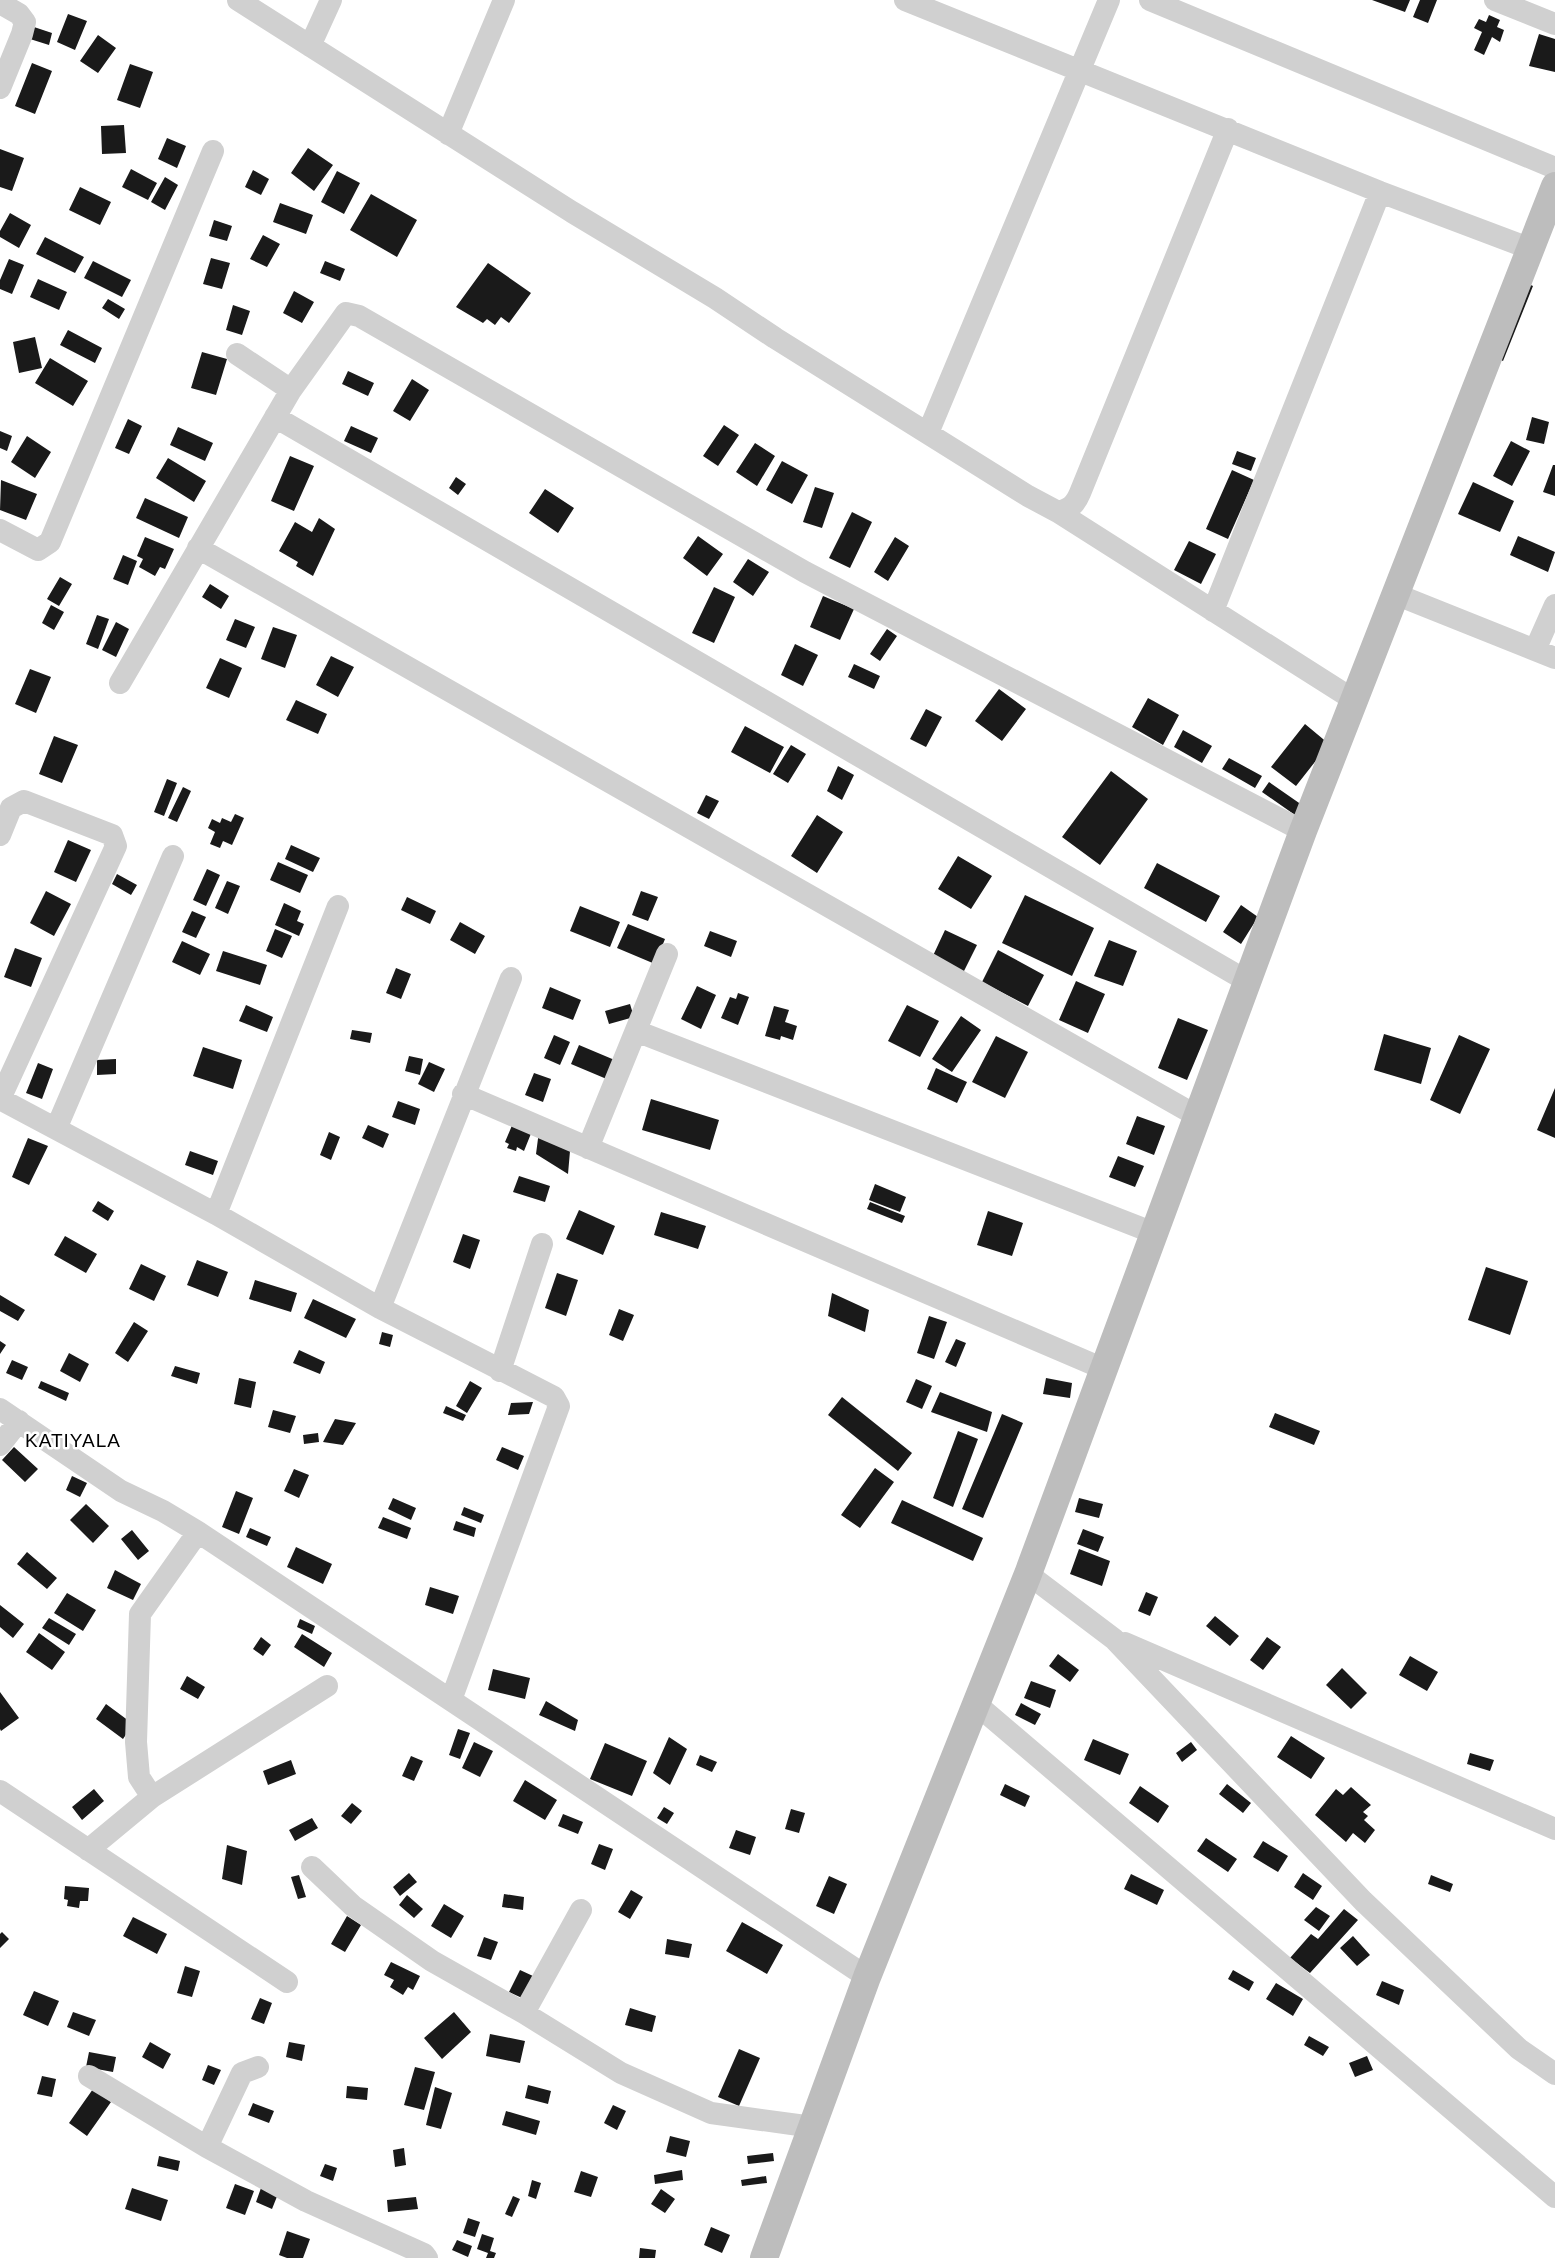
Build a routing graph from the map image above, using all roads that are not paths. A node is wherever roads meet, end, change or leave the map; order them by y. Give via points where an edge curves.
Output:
1 (238, 0) edge
2 (330, 0) edge
3 (504, 0) edge
4 (905, 0) edge
5 (1109, 0) edge
6 (1150, 0) edge
7 (1495, 0) edge
8 (0, 3) edge
9 (933, 5) edge
10 (1555, 24) edge
11 (310, 46) junction
12 (1079, 72) junction
13 (0, 88) edge
14 (1228, 130) junction
15 (448, 134) junction
16 (213, 151) dead end
17 (1555, 168) edge
18 (1555, 186) edge
19 (1380, 192) junction
20 (1531, 249) junction
21 (237, 354) dead end
22 (291, 390) junction
23 (275, 417) junction
24 (928, 433) junction
25 (1058, 512) junction
26 (0, 530) edge
27 (198, 548) junction
28 (1395, 594) junction
29 (1555, 605) edge
30 (1213, 611) junction
31 (1545, 654) edge
32 (120, 683) dead end
33 (1354, 700) junction
34 (1303, 831) junction
35 (0, 835) edge
36 (173, 856) dead end
37 (338, 906) dead end
38 (668, 954) dead end
39 (511, 978) dead end
40 (1247, 981) junction
41 (636, 1031) junction
42 (464, 1094) junction
43 (1198, 1116) junction
44 (56, 1129) junction
45 (588, 1148) junction
46 (216, 1214) junction
47 (1154, 1233) junction
48 (542, 1244) dead end
49 (380, 1308) junction
50 (1104, 1369) junction
51 (500, 1371) junction
52 (0, 1409) edge
53 (19, 1422) junction
54 (0, 1446) edge
55 (198, 1532) junction
56 (1028, 1574) junction
57 (1114, 1639) junction
58 (327, 1686) dead end
59 (451, 1700) junction
60 (976, 1704) junction
61 (0, 1791) edge
62 (152, 1797) junction
63 (1555, 1830) edge
64 (88, 1850) junction
65 (312, 1867) dead end
66 (581, 1910) dead end
67 (867, 1977) junction
68 (287, 1982) dead end
69 (524, 2013) junction
70 (258, 2067) dead end
71 (1555, 2074) edge
72 (89, 2076) dead end
73 (813, 2127) junction
74 (207, 2147) junction
75 (1555, 2197) edge
76 (427, 2258) edge
77 (764, 2258) edge

1 - 11 street
2 - 11 street
3 - 15 street
4 - 9 street
5 - 12 street
6 - 17 street
7 - 10 street
8 - 13 street via 19,14 25,22
9 - 12 street
11 - 15 street
12 - 14 street
12 - 24 street
14 - 19 street
14 - 25 street via 1076,504
15 - 24 street
16 - 26 street via 50,542 38,550
18 - 20 street
19 - 20 street
19 - 30 street
20 - 28 street
21 - 22 street
22 - 23 street
22 - 34 street via 346,312 359,316 805,572
23 - 27 street
23 - 40 street
24 - 25 street
25 - 30 street
27 - 32 street
27 - 43 street
28 - 31 street
28 - 33 street
29 - 31 street
30 - 33 street
33 - 34 street
34 - 40 street
35 - 44 street via 11,808 24,802 112,835 116,846 0,1099
36 - 44 street
37 - 46 street
38 - 41 street
39 - 42 street
40 - 43 street
41 - 45 street
41 - 47 street
42 - 45 street
42 - 49 street
43 - 47 street
44 - 46 street
45 - 50 street
46 - 49 street
47 - 50 street
48 - 51 street
49 - 51 street
50 - 56 street
51 - 59 street via 554,1397 558,1406
52 - 53 street
53 - 54 street
53 - 55 street via 121,1491
55 - 59 street
55 - 62 street via 140,1614 136,1742 139,1776
56 - 57 street
56 - 60 street
57 - 63 street
57 - 71 street via 1363,1901 1520,2049
58 - 62 street
59 - 67 street
60 - 67 street
60 - 75 street
61 - 64 street
62 - 64 street
64 - 68 street
65 - 69 street via 353,1906 432,1961
66 - 69 street
67 - 73 street
69 - 73 street via 621,2073 711,2114
70 - 74 street via 242,2073
72 - 74 street
73 - 77 street
74 - 76 street via 306,2201

